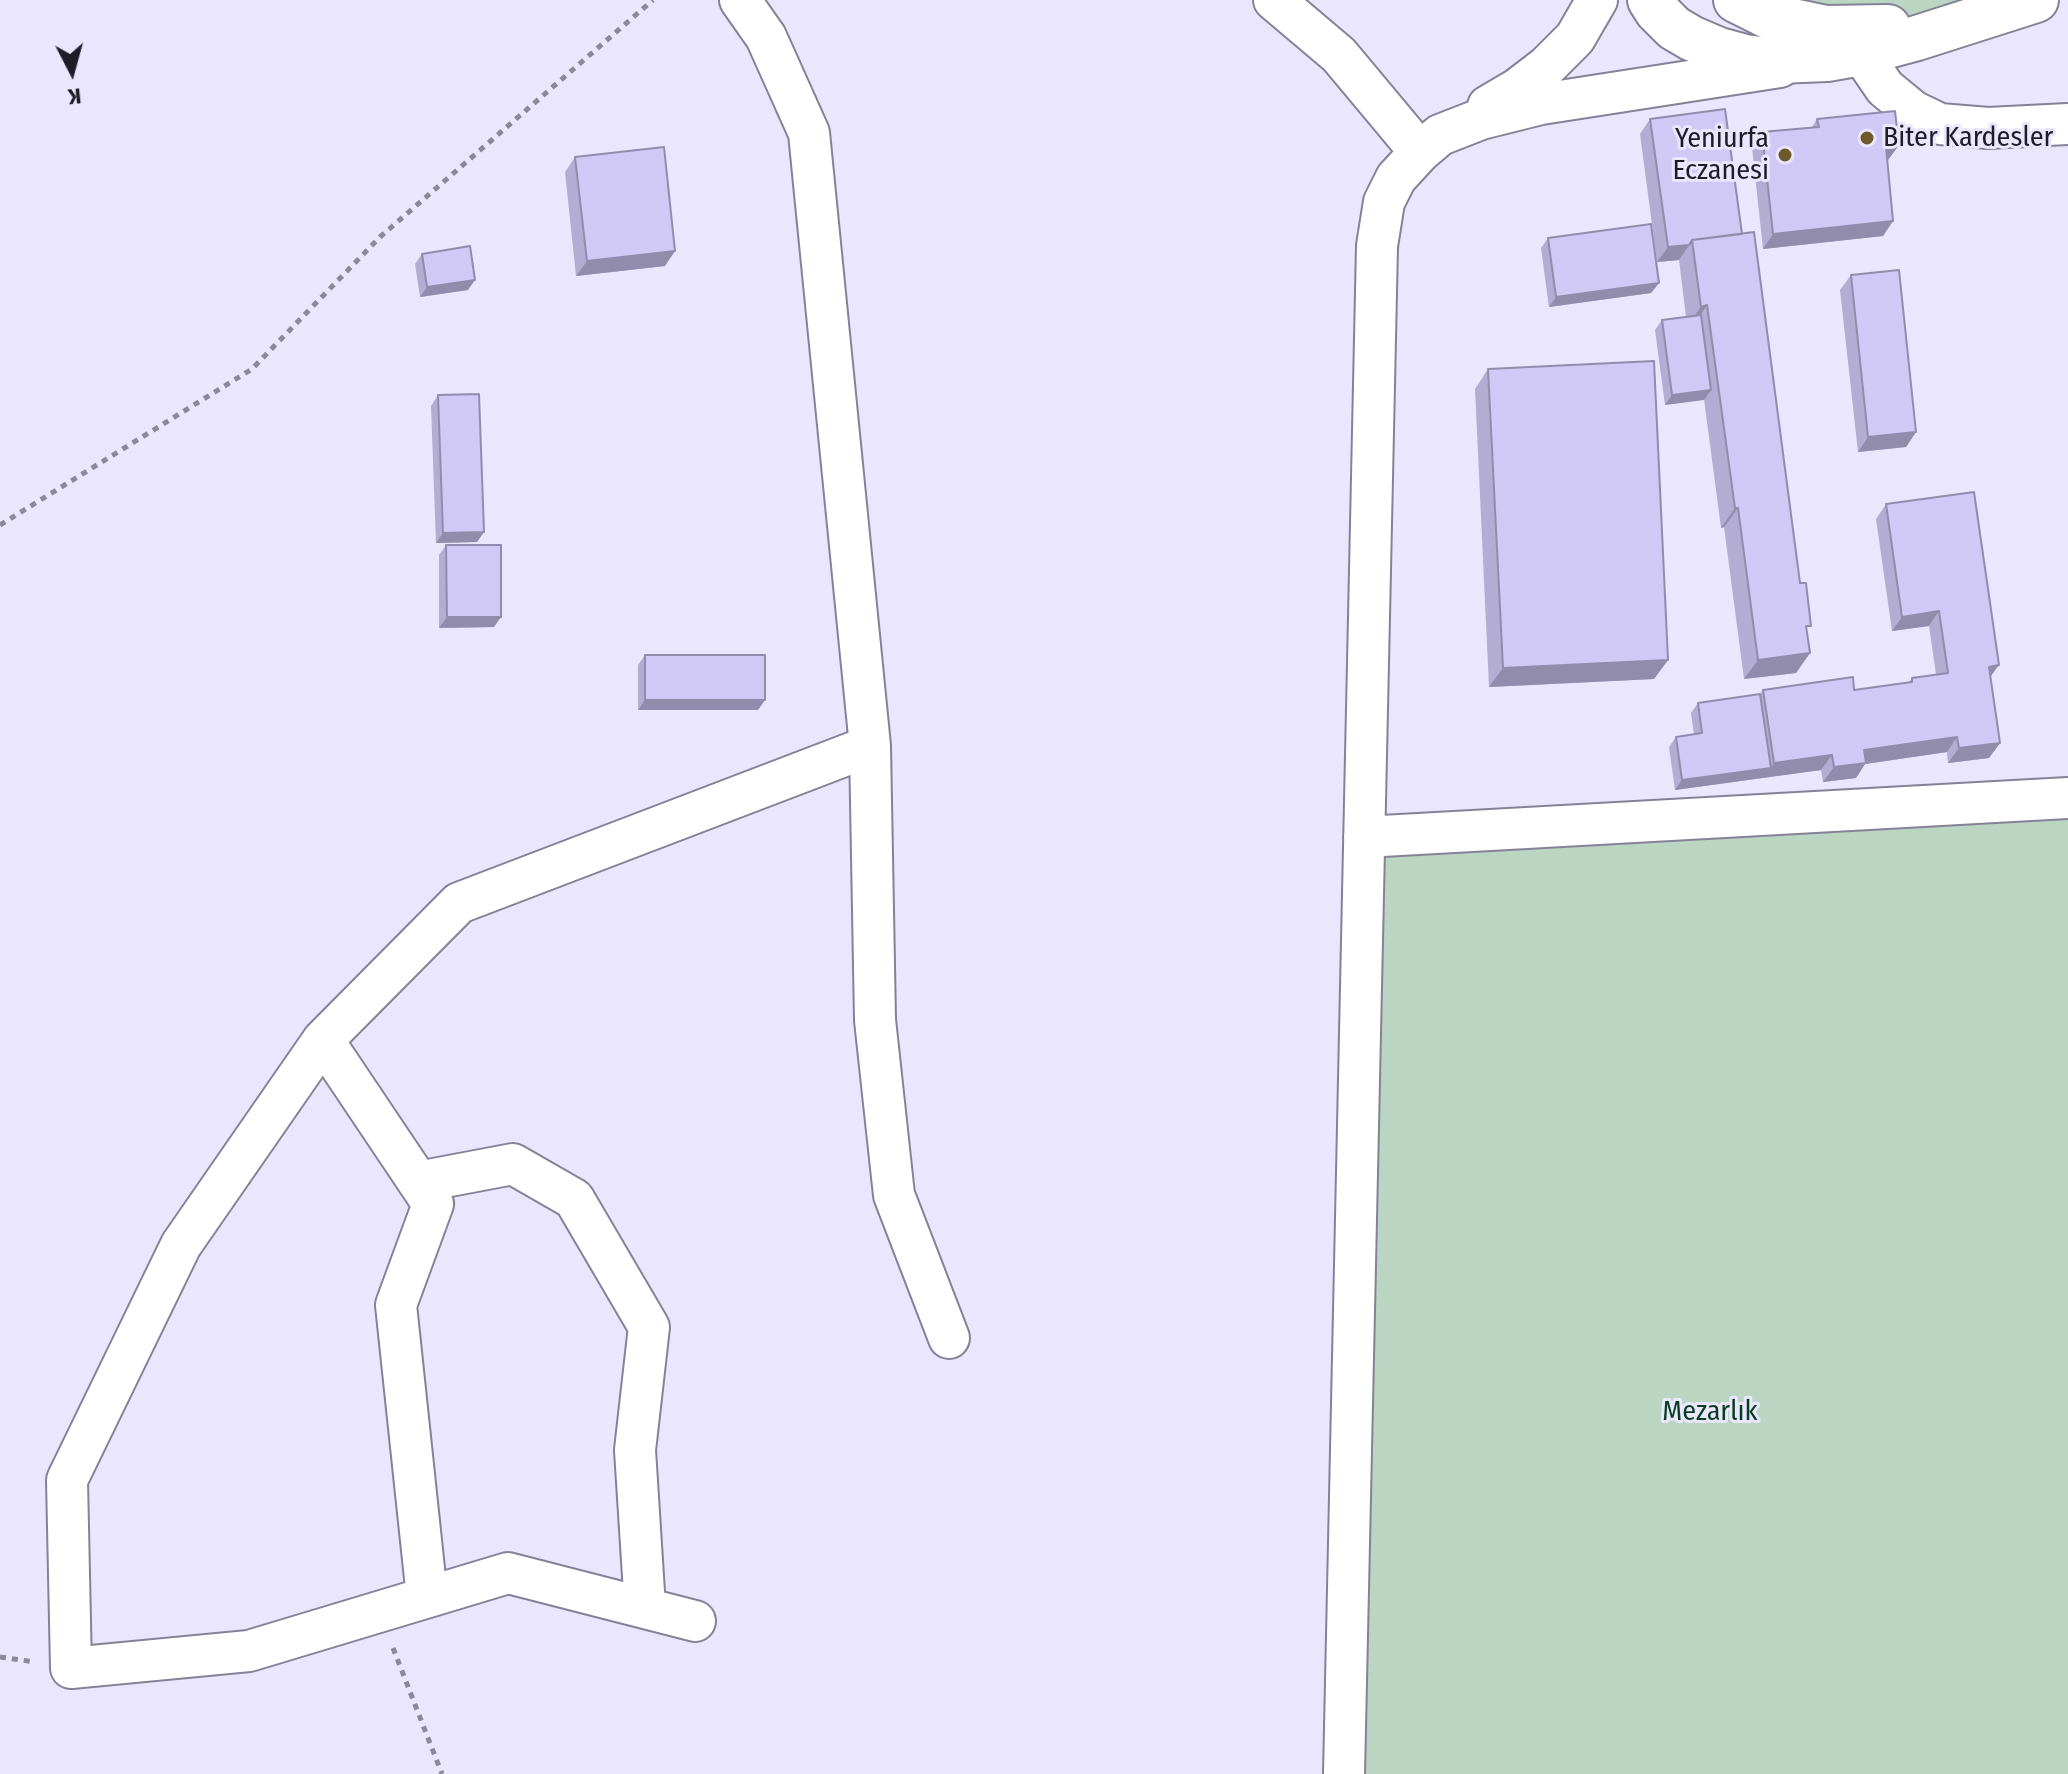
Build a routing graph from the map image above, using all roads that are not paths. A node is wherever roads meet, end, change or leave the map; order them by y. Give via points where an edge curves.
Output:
1 (740, 0) edge
2 (1274, 0) edge
3 (1597, 0) edge
4 (1650, 0) edge
5 (1736, 0) edge
6 (2015, 0) edge
7 (2036, 0) edge
8 (1844, 56) junction
9 (2068, 124) edge
10 (1430, 144) junction
11 (870, 746) junction
12 (2068, 798) edge
13 (1364, 837) junction
14 (323, 1040) junction
15 (418, 1182) junction
16 (949, 1338) dead end
17 (427, 1597) junction
18 (645, 1608) junction
19 (695, 1621) dead end
20 (1344, 1774) edge

1 - 11 street via 766,37 809,133
2 - 10 street
3 - 10 street via 1575,38 1547,66
4 - 8 main road via 1674,28 1719,50 1778,61
5 - 6 main road via 1768,16 1826,28 1863,28 1918,24
7 - 8 main road
8 - 9 street via 1913,111 1940,124
8 - 10 street via 1541,104 1481,119
10 - 13 street via 1396,178 1384,202 1377,246
11 - 14 street via 459,903
11 - 16 street via 875,1020 894,1195
12 - 13 street
13 - 20 street
14 - 15 street
14 - 17 street via 181,1245 67,1480 71,1668 249,1651
15 - 17 street via 433,1204 396,1305
15 - 18 street via 513,1164 574,1199 649,1327 635,1450
17 - 18 street via 508,1573
18 - 19 street

